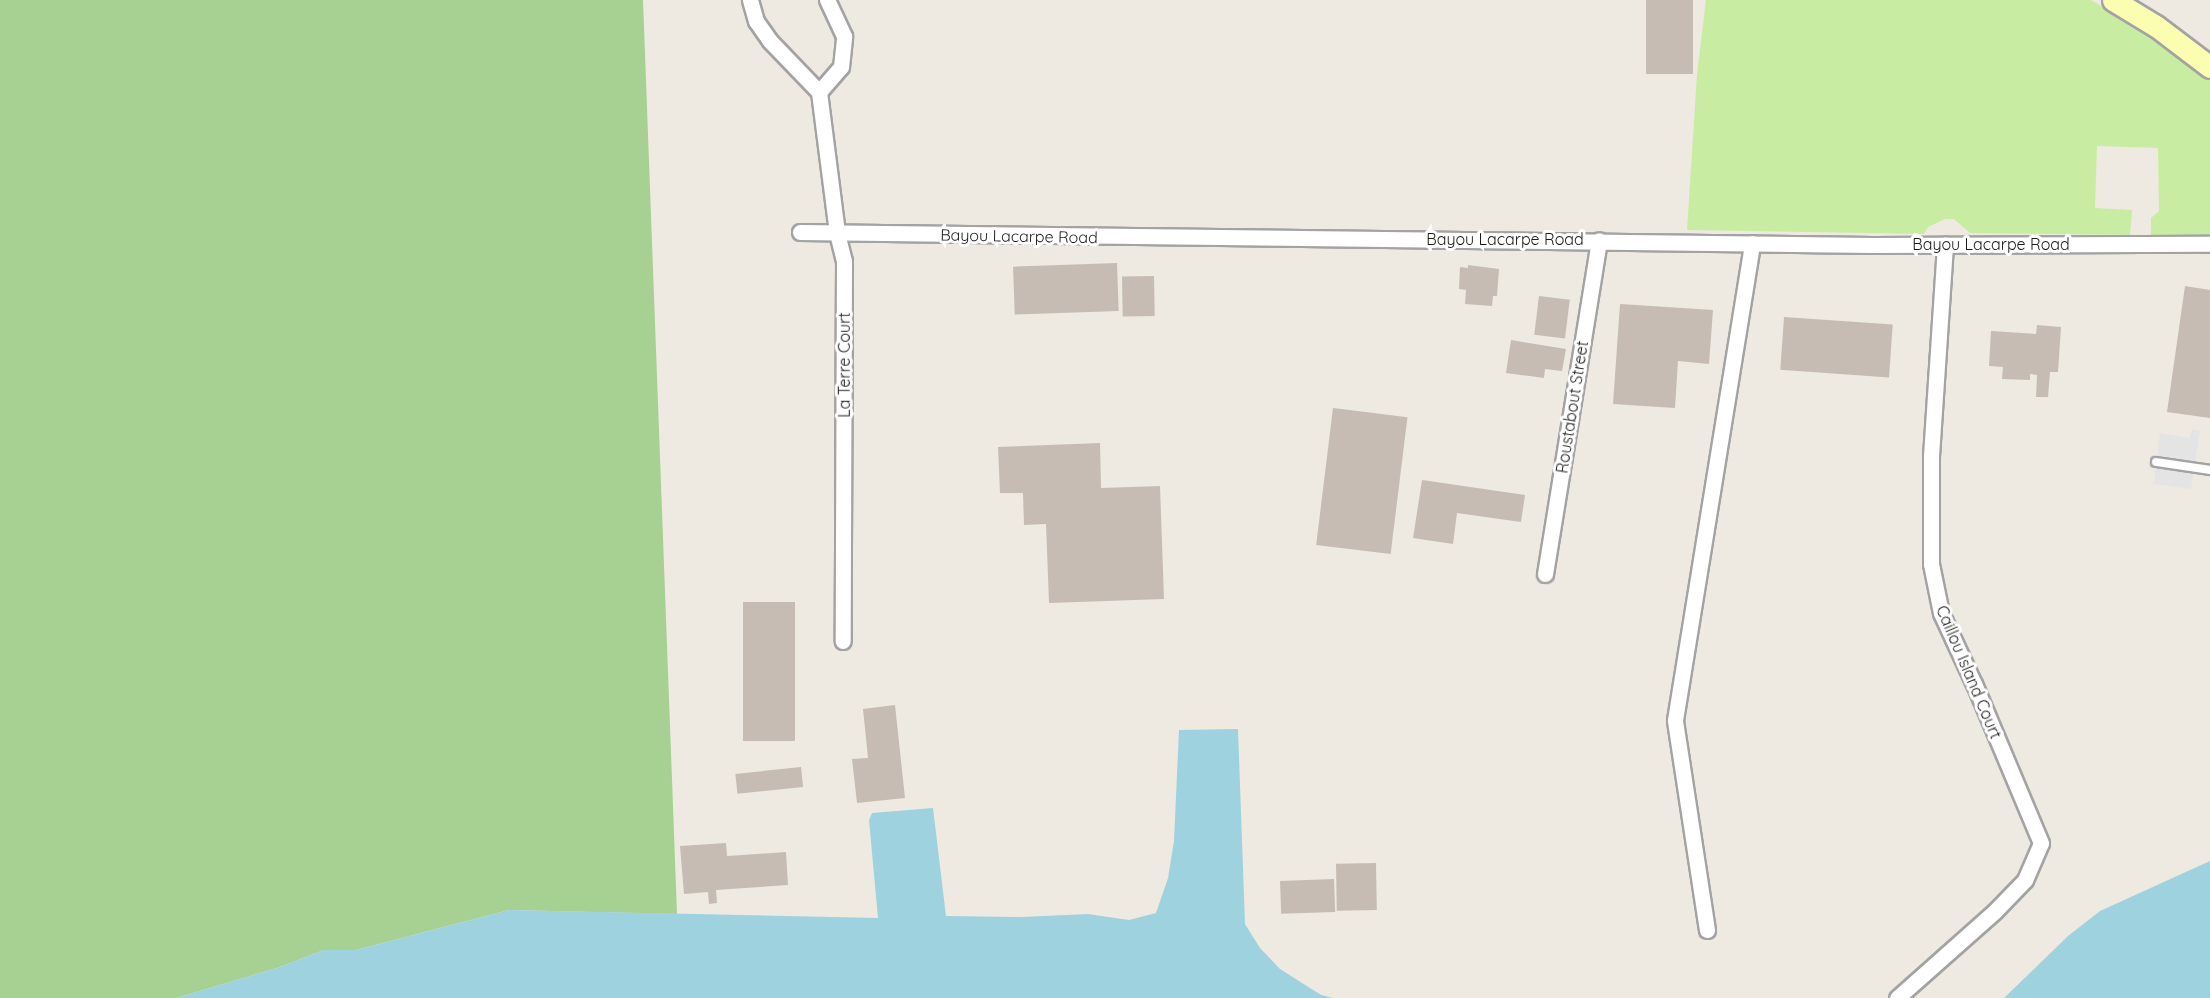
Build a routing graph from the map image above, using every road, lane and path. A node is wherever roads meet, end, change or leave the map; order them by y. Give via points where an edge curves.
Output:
1 (750, 0) edge
2 (826, 0) edge
3 (2113, 0) edge
4 (2210, 67) edge
5 (819, 92) junction
6 (800, 232) dead end
7 (837, 233) junction
8 (1599, 240) junction
9 (1752, 243) junction
10 (1945, 244) junction
11 (2210, 244) edge
12 (2156, 462) dead end
13 (2210, 470) edge
14 (1545, 574) dead end
15 (843, 641) dead end
16 (1707, 930) dead end
17 (1897, 998) edge

1 - 5 street via 756,21 770,41
2 - 5 street via 844,36 840,67
3 - 4 main road via 2156,26
5 - 7 street, La Terre Court
6 - 7 street, Bayou Lacarpe Road
7 - 8 street, Bayou Lacarpe Road
7 - 15 street, La Terre Court via 844,261
8 - 9 street, Bayou Lacarpe Road
8 - 14 street, Roustabout Street
9 - 10 street, Bayou Lacarpe Road
9 - 16 street via 1675,720
10 - 11 street, Bayou Lacarpe Road
10 - 17 street, Caillou Island Court via 1931,456 1931,564 1941,613 2041,843 2025,880
12 - 13 lane

